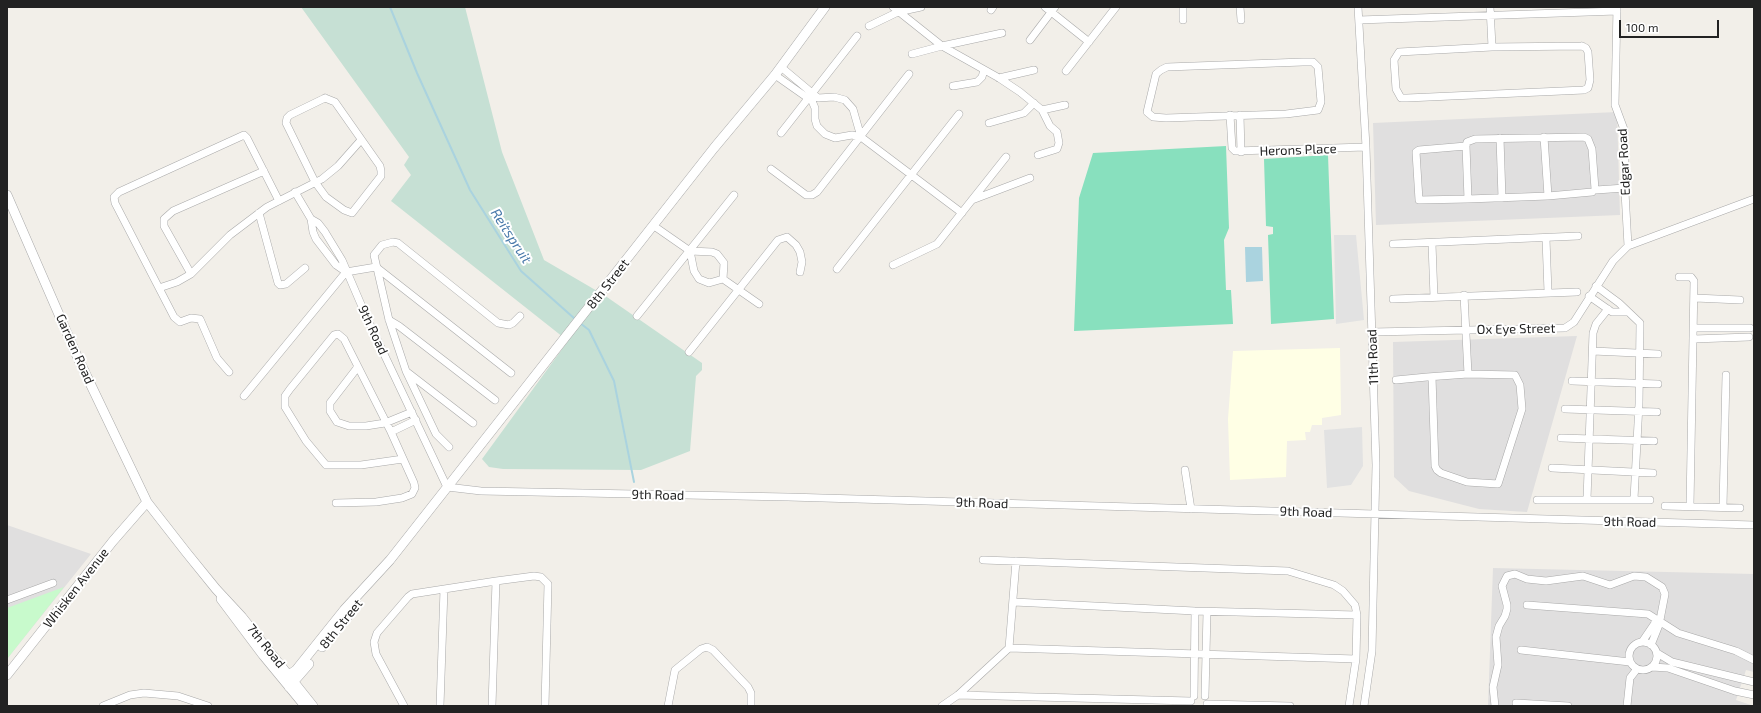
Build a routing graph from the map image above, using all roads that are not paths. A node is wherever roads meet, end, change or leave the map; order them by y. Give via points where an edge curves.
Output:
1 (825, 7) edge
2 (921, 7) edge
3 (1116, 7) edge
4 (1183, 7) edge
5 (1240, 7) edge
6 (1358, 7) edge
7 (896, 9) edge
8 (1050, 9) edge
9 (1617, 9) edge
10 (1490, 11) edge
11 (1183, 20) dead end
12 (1241, 20) dead end
13 (1359, 20) junction
14 (870, 26) dead end
15 (1002, 33) dead end
16 (857, 36) dead end
17 (1030, 40) dead end
18 (1089, 42) junction
19 (942, 46) junction
20 (1492, 47) junction
21 (912, 54) dead end
22 (781, 67) junction
23 (984, 70) junction
24 (1034, 70) dead end
25 (1066, 71) dead end
26 (909, 74) dead end
27 (775, 75) junction
28 (998, 78) junction
29 (953, 86) dead end
30 (811, 96) junction
31 (1034, 103) junction
32 (1064, 104) dead end
33 (1042, 110) junction
34 (959, 114) dead end
35 (1230, 115) junction
36 (1240, 115) junction
37 (989, 123) dead end
38 (782, 133) dead end
39 (861, 137) junction
40 (1544, 137) junction
41 (1500, 138) junction
42 (361, 140) junction
43 (1466, 146) junction
44 (1366, 148) junction
45 (1241, 152) junction
46 (1038, 155) dead end
47 (1006, 157) dead end
48 (771, 169) dead end
49 (264, 171) junction
50 (913, 175) junction
51 (1030, 178) dead end
52 (315, 182) junction
53 (1625, 190) junction
54 (1595, 191) junction
55 (295, 192) junction
56 (7, 195) edge
57 (734, 195) dead end
58 (1548, 196) junction
59 (1502, 198) junction
60 (1468, 199) junction
61 (1754, 199) edge
62 (972, 200) junction
63 (279, 201) junction
64 (259, 213) junction
65 (962, 213) junction
66 (311, 219) junction
67 (654, 226) junction
68 (1578, 236) dead end
69 (1546, 239) junction
70 (1393, 244) dead end
71 (1432, 244) junction
72 (1628, 246) junction
73 (690, 251) junction
74 (893, 265) dead end
75 (376, 267) junction
76 (306, 268) dead end
77 (837, 270) dead end
78 (346, 272) junction
79 (800, 272) dead end
80 (191, 274) junction
81 (1679, 277) dead end
82 (723, 279) junction
83 (1596, 286) junction
84 (159, 288) junction
85 (739, 290) junction
86 (1548, 292) junction
87 (1577, 292) dead end
88 (1464, 295) junction
89 (1589, 296) junction
90 (1434, 297) junction
91 (1695, 298) junction
92 (1393, 299) dead end
93 (1740, 300) dead end
94 (759, 304) dead end
95 (1608, 309) junction
96 (1627, 312) junction
97 (520, 316) dead end
98 (637, 316) dead end
99 (388, 320) junction
100 (1752, 327) edge
101 (1694, 328) junction
102 (1465, 330) junction
103 (1372, 332) junction
104 (1752, 339) edge
105 (1694, 340) junction
106 (1593, 351) junction
107 (689, 352) dead end
108 (1639, 354) junction
109 (1658, 354) dead end
110 (357, 368) junction
111 (406, 371) junction
112 (229, 372) dead end
113 (511, 373) dead end
114 (1468, 374) junction
115 (1726, 374) dead end
116 (1432, 377) junction
117 (1396, 380) dead end
118 (1572, 381) dead end
119 (1592, 382) junction
120 (1639, 383) junction
121 (1658, 384) dead end
122 (244, 396) dead end
123 (495, 400) dead end
124 (1565, 409) dead end
125 (1589, 410) junction
126 (412, 412) junction
127 (1638, 412) junction
128 (1657, 412) dead end
129 (416, 420) junction
130 (385, 423) junction
131 (473, 424) dead end
132 (391, 432) junction
133 (1561, 438) dead end
134 (1589, 439) junction
135 (1637, 441) junction
136 (1654, 442) dead end
137 (449, 447) dead end
138 (403, 459) junction
139 (1552, 468) dead end
140 (1588, 469) junction
141 (1185, 470) dead end
142 (1635, 472) junction
143 (1653, 473) dead end
144 (447, 486) junction
145 (1587, 499) junction
146 (1634, 499) junction
147 (1537, 500) dead end
148 (1650, 500) dead end
149 (147, 502) junction
150 (336, 503) dead end
151 (1665, 506) dead end
152 (1690, 506) junction
153 (1723, 507) junction
154 (1740, 508) dead end
155 (1191, 509) junction
156 (1376, 514) junction
157 (1754, 525) edge
158 (983, 560) dead end
159 (1016, 561) junction
160 (496, 581) junction
161 (53, 583) dead end
162 (444, 589) junction
163 (7, 600) edge
164 (1014, 602) junction
165 (1527, 605) dead end
166 (1195, 612) junction
167 (1207, 612) junction
168 (1357, 615) junction
169 (1659, 618) junction
170 (1642, 642) junction
171 (1651, 645) junction
172 (1009, 648) junction
173 (1521, 650) dead end
174 (1195, 653) junction
175 (1657, 653) junction
176 (1206, 654) junction
177 (1356, 659) junction
178 (1754, 660) edge
179 (1630, 662) junction
180 (1652, 667) junction
181 (1637, 669) junction
182 (1720, 674) junction
183 (7, 675) edge
184 (289, 680) junction
185 (1752, 682) edge
186 (1717, 684) junction
187 (1750, 694) edge
188 (958, 695) junction
189 (1205, 696) junction
190 (1192, 701) edge
191 (1516, 703) dead end
192 (1207, 705) edge
193 (104, 706) edge
194 (208, 706) edge
195 (305, 706) edge
196 (313, 706) edge
197 (404, 706) edge
198 (440, 706) edge
199 (492, 706) edge
200 (545, 706) edge
201 (668, 706) edge
202 (751, 706) edge
203 (942, 706) edge
204 (1290, 706) edge
205 (1349, 706) edge
206 (1364, 706) edge
207 (1495, 706) edge
208 (1568, 706) edge
209 (1627, 706) edge

1 - 22 street, 8th Street
2 - 7 street
3 - 18 street
4 - 11 street
5 - 12 street
6 - 13 street, 11th Road
7 - 14 street
7 - 19 street
8 - 17 street
8 - 18 street
9 - 10 street
9 - 53 street, Edgar Road via 1615,105 1625,132
10 - 13 street
10 - 20 street
13 - 44 street, 11th Road
15 - 19 street
16 - 30 street
18 - 25 street
19 - 21 street
19 - 23 street
20 - 20 street via 1399,52 1394,60 1398,94 1401,98 1407,98 1588,88 1588,52 1582,46
22 - 27 street, 8th Street
22 - 30 street
23 - 28 street
23 - 29 street via 977,82
24 - 28 street
26 - 39 street
27 - 30 street
27 - 67 street, 8th Street
28 - 31 street
30 - 38 street
30 - 39 street via 821,99 840,97 850,104
30 - 39 street via 814,119 825,134 835,138
31 - 33 street
31 - 37 street via 1024,113
32 - 33 street
33 - 46 street via 1050,126 1057,132 1059,143 1057,149
34 - 50 street
35 - 36 street
35 - 36 street via 1166,118 1149,116 1147,108 1156,74 1167,67 1303,62 1317,64 1320,72 1321,102 1318,110 1293,114
35 - 45 street, Herons Place via 1232,148
36 - 45 street
39 - 48 street via 812,195 798,191
39 - 50 street
40 - 41 street
40 - 54 street via 1579,136 1588,139 1592,149
40 - 58 street
41 - 43 street via 1475,139 1467,142
41 - 59 street
42 - 52 street via 338,166
42 - 52 street via 380,166 381,176 355,210 349,213 344,210 326,197
42 - 52 street via 335,102 329,98 287,118 288,128
43 - 60 street
43 - 60 street via 1416,152 1419,200
44 - 45 street, Herons Place
44 - 103 street, 11th Road
47 - 62 street
49 - 63 street
49 - 80 street via 173,211 164,218 164,226
49 - 84 street via 244,135 115,194 115,203
50 - 65 street
50 - 77 street
51 - 62 street
52 - 55 street
53 - 54 street
53 - 72 street, Edgar Road
54 - 58 street
55 - 63 street
55 - 66 street
56 - 149 street, Garden Road via 77,356
57 - 73 street
58 - 59 street
59 - 60 street
61 - 72 street, Ox Eye Street
62 - 65 street
63 - 64 street
64 - 76 street via 278,283 286,284
64 - 80 street via 230,235
65 - 74 street via 937,244
66 - 78 street, 9th Road via 325,232 342,260
66 - 78 street via 316,239 336,265
67 - 73 street
67 - 144 street, 8th Street
68 - 69 street
69 - 71 street
69 - 86 street
70 - 71 street
71 - 90 street
72 - 83 street, Ox Eye Street via 1613,261
73 - 82 street via 717,254 724,263
73 - 82 street via 694,271 699,279 709,283
73 - 98 street
75 - 78 street
75 - 97 street via 374,255 377,250 387,243 398,243 498,323 509,325
75 - 99 street via 387,305
75 - 113 street
78 - 122 street
78 - 126 street, 9th Road
79 - 85 street via 800,252 793,240 786,237 778,240
80 - 84 street
81 - 91 street via 1692,277
82 - 85 street
83 - 89 street, Ox Eye Street
83 - 96 street via 1619,302
84 - 112 street via 177,321 200,319 217,358
85 - 94 street
85 - 107 street
86 - 87 street
86 - 88 street
88 - 90 street
88 - 102 street
89 - 95 street
89 - 102 street, Ox Eye Street via 1574,322 1565,328
90 - 92 street
91 - 93 street
91 - 101 street
95 - 96 street via 1612,312
95 - 106 street via 1595,326
96 - 108 street via 1640,323
99 - 111 street
99 - 123 street via 405,330
100 - 101 street
100 - 104 street via 1748,332
101 - 105 street
102 - 103 street, Ox Eye Street
102 - 114 street
103 - 156 street, 11th Road
104 - 105 street
105 - 152 street
106 - 108 street
106 - 119 street
108 - 109 street
108 - 120 street
110 - 130 street
110 - 130 street via 330,403 332,415 337,422 349,426
110 - 138 street via 344,339 334,334 285,396 285,407 326,465 361,465
111 - 131 street
111 - 137 street via 436,434
114 - 116 street
114 - 116 street via 1510,373 1515,375 1520,385 1522,409 1500,482 1497,484 1467,482 1437,470
115 - 153 street
116 - 117 street
118 - 119 street
119 - 120 street
119 - 125 street
120 - 121 street
120 - 127 street
124 - 125 street
125 - 127 street
125 - 134 street
126 - 129 street, 9th Road
126 - 130 street
127 - 128 street
127 - 135 street
129 - 132 street
129 - 144 street, 9th Road
130 - 132 street
132 - 138 street
133 - 134 street
134 - 135 street
134 - 140 street
135 - 136 street
135 - 142 street
138 - 150 street via 415,487 412,494 376,502
139 - 140 street
140 - 142 street
140 - 145 street
141 - 155 street
142 - 143 street
142 - 146 street
144 - 155 street, 9th Road via 481,491
144 - 184 street, 8th Street via 390,560 344,610
145 - 146 street
145 - 147 street
146 - 148 street
149 - 183 street, Whisken Avenue
149 - 184 street, 7th Road via 216,589 242,617
151 - 152 street
152 - 153 street
153 - 154 street
155 - 156 street, 9th Road
156 - 157 street, 9th Road
156 - 206 street, 11th Road via 1372,657
158 - 159 street
159 - 164 street
159 - 168 street via 1288,572 1339,589 1355,605
160 - 162 street
160 - 199 street
160 - 200 street via 534,576 542,577 548,584
161 - 163 street
162 - 197 street via 420,592 408,597 375,637 376,654
162 - 198 street
164 - 166 street
164 - 172 street
165 - 169 street via 1644,613
166 - 167 street
166 - 174 street
167 - 168 street
167 - 176 street
168 - 177 street
169 - 170 street
169 - 171 street
169 - 178 street via 1684,635 1736,651
169 - 207 street via 1666,599 1664,590 1646,577 1634,576 1610,585 1583,576 1546,581 1526,579 1514,574 1507,576 1502,586 1508,605 1496,637 1498,665 1493,687
170 - 171 street
170 - 179 street via 1632,647 1629,654
171 - 175 street
172 - 174 street
172 - 188 street
173 - 179 street
174 - 176 street
174 - 190 street
175 - 180 street
175 - 182 street via 1672,662
176 - 177 street
176 - 189 street
177 - 205 street
179 - 181 street
180 - 181 street via 1645,670
180 - 186 street via 1668,668
181 - 209 street via 1630,678
182 - 185 street
182 - 186 street
184 - 195 street, 7th Road
184 - 196 street, 7th Road
185 - 187 street
186 - 187 street
188 - 190 street
188 - 203 street
189 - 190 street via 1200,694
189 - 192 street
191 - 208 street
192 - 204 street
193 - 194 street via 130,695 144,693 178,696
201 - 202 street via 675,670 701,648 707,647 713,650 748,687 751,693

